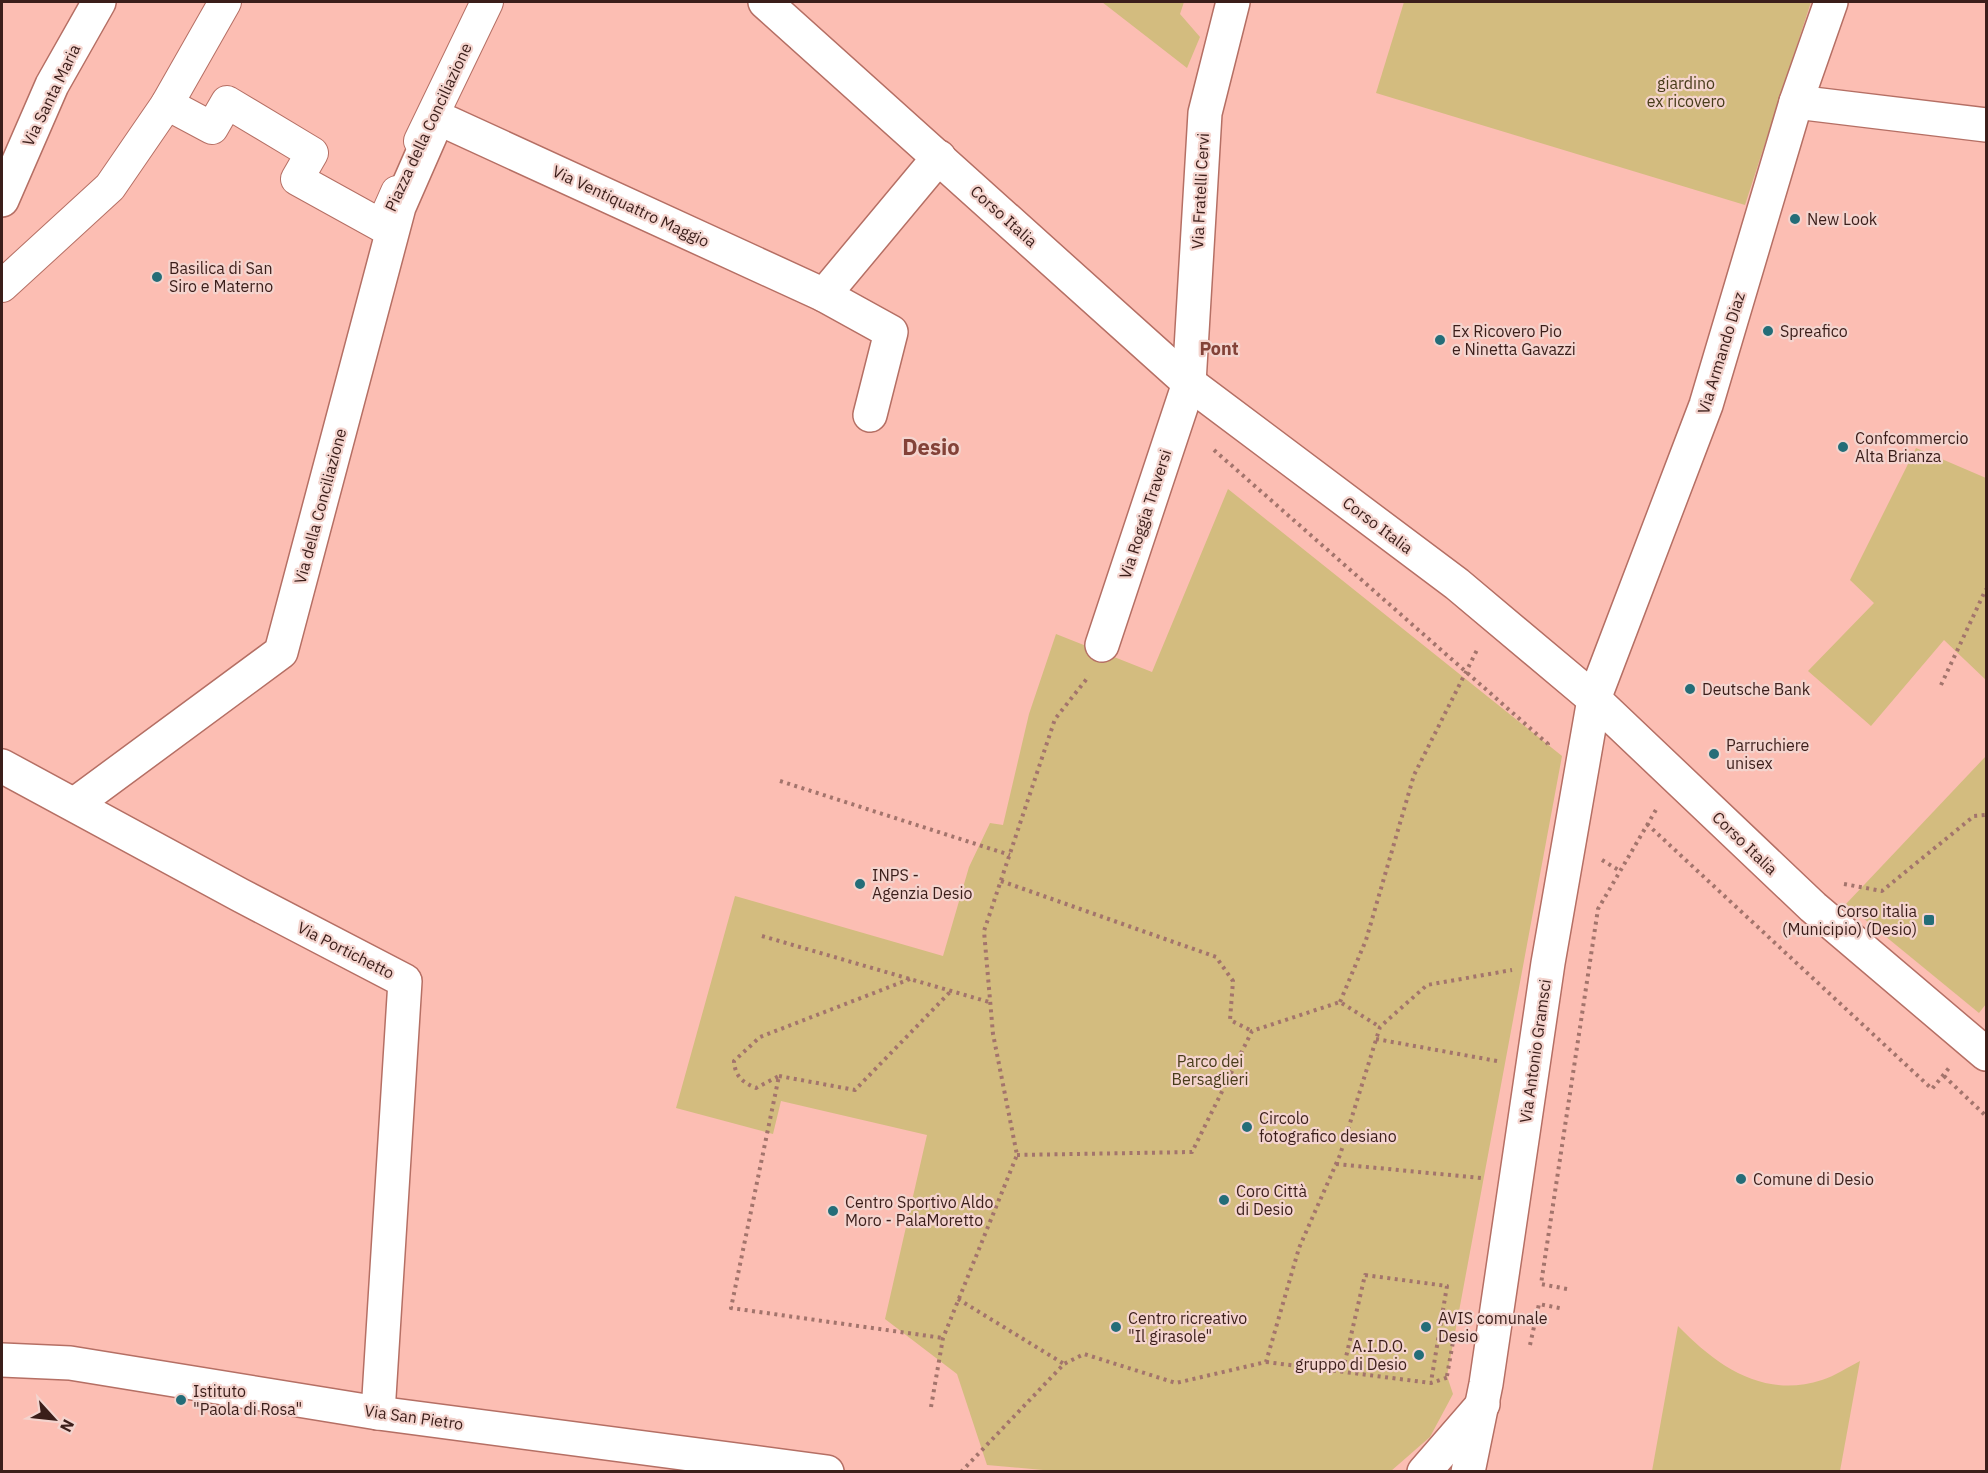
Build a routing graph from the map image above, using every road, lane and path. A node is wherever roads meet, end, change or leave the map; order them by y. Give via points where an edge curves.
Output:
1 (99, 2) edge
2 (225, 2) edge
3 (487, 2) edge
4 (493, 2) edge
5 (765, 2) edge
6 (1233, 2) edge
7 (1831, 2) edge
8 (1796, 102) junction
9 (167, 104) junction
10 (435, 117) junction
11 (1986, 125) edge
12 (939, 157) junction
13 (3, 194) edge
14 (2, 285) edge
15 (824, 295) junction
16 (1189, 383) junction
17 (870, 415) dead end
18 (1177, 417) junction
19 (1986, 589) edge
20 (1494, 615) junction
21 (1102, 645) joint
22 (1467, 673) junction
23 (1941, 685) dead end
24 (1594, 699) junction
25 (1546, 755) dead end
26 (2, 766) edge
27 (1678, 779) junction
28 (780, 781) dead end
29 (75, 804) junction
30 (1986, 815) edge
31 (1647, 824) junction
32 (1010, 855) junction
33 (1001, 881) junction
34 (1834, 882) dead end
35 (762, 936) dead end
36 (1512, 958) dead end
37 (1548, 963) junction
38 (1510, 970) junction
39 (910, 979) junction
40 (1509, 981) dead end
41 (951, 991) junction
42 (989, 1002) junction
43 (1340, 1002) junction
44 (1380, 1027) junction
45 (1252, 1031) junction
46 (1376, 1039) junction
47 (1977, 1047) edge
48 (1500, 1050) dead end
49 (1498, 1061) junction
50 (1497, 1073) dead end
51 (779, 1076) junction
52 (1944, 1076) junction
53 (1986, 1116) edge
54 (1017, 1155) junction
55 (1336, 1164) junction
56 (1484, 1167) dead end
57 (1482, 1178) junction
58 (1480, 1190) dead end
59 (1567, 1289) dead end
60 (958, 1299) junction
61 (1455, 1330) dead end
62 (943, 1338) junction
63 (2, 1360) edge
64 (1266, 1362) junction
65 (1064, 1364) junction
66 (1343, 1370) junction
67 (1447, 1376) junction
68 (1431, 1383) junction
69 (1485, 1394) junction
70 (931, 1407) dead end
71 (378, 1413) junction
72 (827, 1472) edge
73 (961, 1472) edge
74 (1424, 1472) edge
75 (1468, 1472) edge

1 - 13 street, Via Santa Maria via 52,85
2 - 9 street
3 - 10 street, Piazza della Conciliazione
4 - 10 street, Via della Conciliazione
5 - 12 street, Corso Italia
6 - 16 street, Via Fratelli Cervi via 1205,113
7 - 8 street, Via Armando Diaz
8 - 11 street
8 - 24 street, Via Armando Diaz via 1706,405
9 - 10 street, Piazza della Conciliazione via 212,128 227,102 312,153 297,179 382,226
9 - 14 street via 110,187
10 - 15 street, Via Ventiquattro Maggio
10 - 29 street, Via della Conciliazione via 399,207 281,652
12 - 15 street
12 - 16 street, Corso Italia
15 - 17 street, Via Ventiquattro Maggio via 891,332
16 - 18 street, Via Roggia Traversi
16 - 20 street, Corso Italia
18 - 21 street, Via Roggia Traversi
18 - 22 path
19 - 23 path
20 - 22 path
20 - 24 street, Corso Italia
21 - 32 path via 1088,678 1055,719
22 - 25 path via 1548,744
22 - 43 path via 1414,775 1366,940
24 - 27 street, Corso Italia
24 - 37 street, Via Antonio Gramsci
26 - 29 street, Via Portichetto
27 - 31 path
27 - 47 street, Corso Italia via 1813,907
28 - 32 path
29 - 71 street, Via Portichetto via 405,981
30 - 34 path via 1974,816 1882,891
31 - 52 path via 1932,1089
31 - 59 path via 1598,909 1541,1284
32 - 33 path
33 - 42 path via 984,931
33 - 45 path via 1216,957 1233,981 1230,1020
35 - 39 path
36 - 38 path
37 - 38 path
37 - 69 street, Via Antonio Gramsci
38 - 40 path
38 - 44 path via 1427,985
39 - 41 path
39 - 51 path via 760,1037 734,1061 735,1071 743,1082 756,1088
41 - 42 path
41 - 51 path via 855,1090
42 - 54 path
43 - 44 path
43 - 45 path
44 - 46 path
45 - 54 path via 1192,1152
46 - 49 path
46 - 55 path
47 - 52 path
48 - 49 path
49 - 50 path
51 - 62 path via 731,1308
52 - 53 path
54 - 60 path
55 - 57 path
55 - 64 path via 1299,1248
56 - 57 path
57 - 58 path
60 - 62 path
60 - 65 path
61 - 67 path
62 - 70 path
63 - 71 street, Via San Pietro via 70,1363
64 - 65 path via 1176,1383 1084,1354
64 - 66 path
65 - 73 path
66 - 68 path
66 - 68 path via 1365,1275 1447,1286
67 - 68 path
67 - 69 path
69 - 74 street
69 - 75 street, Via Antonio Gramsci
71 - 72 street, Via San Pietro

